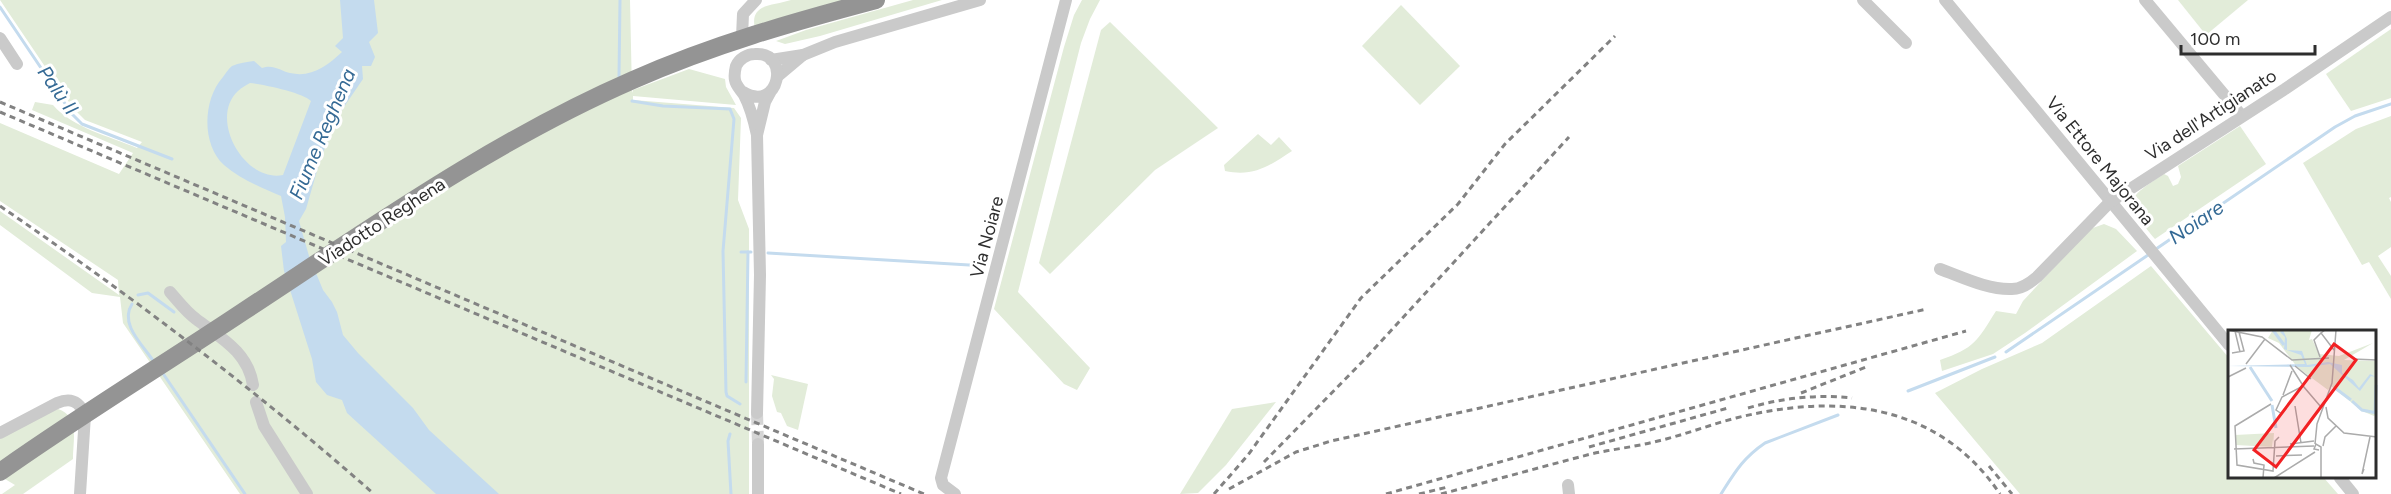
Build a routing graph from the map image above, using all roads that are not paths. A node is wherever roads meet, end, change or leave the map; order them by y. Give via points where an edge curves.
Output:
1 (756, 0) edge
2 (876, 0) edge
3 (980, 0) edge
4 (1066, 0) edge
5 (1863, 0) edge
6 (1945, 0) edge
7 (2145, 0) edge
8 (2391, 17) edge
9 (742, 37) junction
10 (0, 38) edge
11 (1906, 43) dead end
12 (758, 53) junction
13 (803, 55) junction
14 (741, 59) junction
15 (771, 60) junction
16 (17, 64) dead end
17 (778, 76) junction
18 (771, 91) junction
19 (743, 92) junction
20 (2242, 116) junction
21 (757, 135) junction
22 (2110, 202) junction
23 (1940, 269) dead end
24 (170, 292) dead end
25 (2228, 344) edge
26 (253, 385) dead end
27 (256, 402) dead end
28 (757, 413) tunnel mouth
29 (0, 433) edge
30 (758, 444) tunnel mouth
31 (5, 469) edge
32 (2342, 479) edge
33 (80, 494) edge
34 (307, 494) edge
35 (758, 494) edge
36 (955, 494) edge
37 (2353, 494) edge

1 - 9 street via 743,14
2 - 31 highway, Viadotto Reghena via 779,26 667,65 538,126 406,206
3 - 13 street
4 - 36 street, Via Noiare via 941,483
5 - 11 street
6 - 22 street, Via Ettore Majorana
7 - 20 street
8 - 20 street, Via dell'Artigianato
9 - 12 street
9 - 14 street
10 - 16 street
12 - 14 street
12 - 15 street
13 - 15 street
13 - 17 street
14 - 19 street via 734,74
15 - 17 street
17 - 18 street
18 - 19 street via 754,97
18 - 21 street
19 - 21 street
20 - 22 street, Via dell'Artigianato
21 - 28 street
22 - 23 street, Via dell'Artigianato via 2024,287 2013,290 1975,282
22 - 25 street, Via Ettore Majorana
24 - 26 street via 188,313 239,352
27 - 34 street via 264,426
29 - 33 street via 57,403 74,400 85,415
30 - 35 street
32 - 37 street

